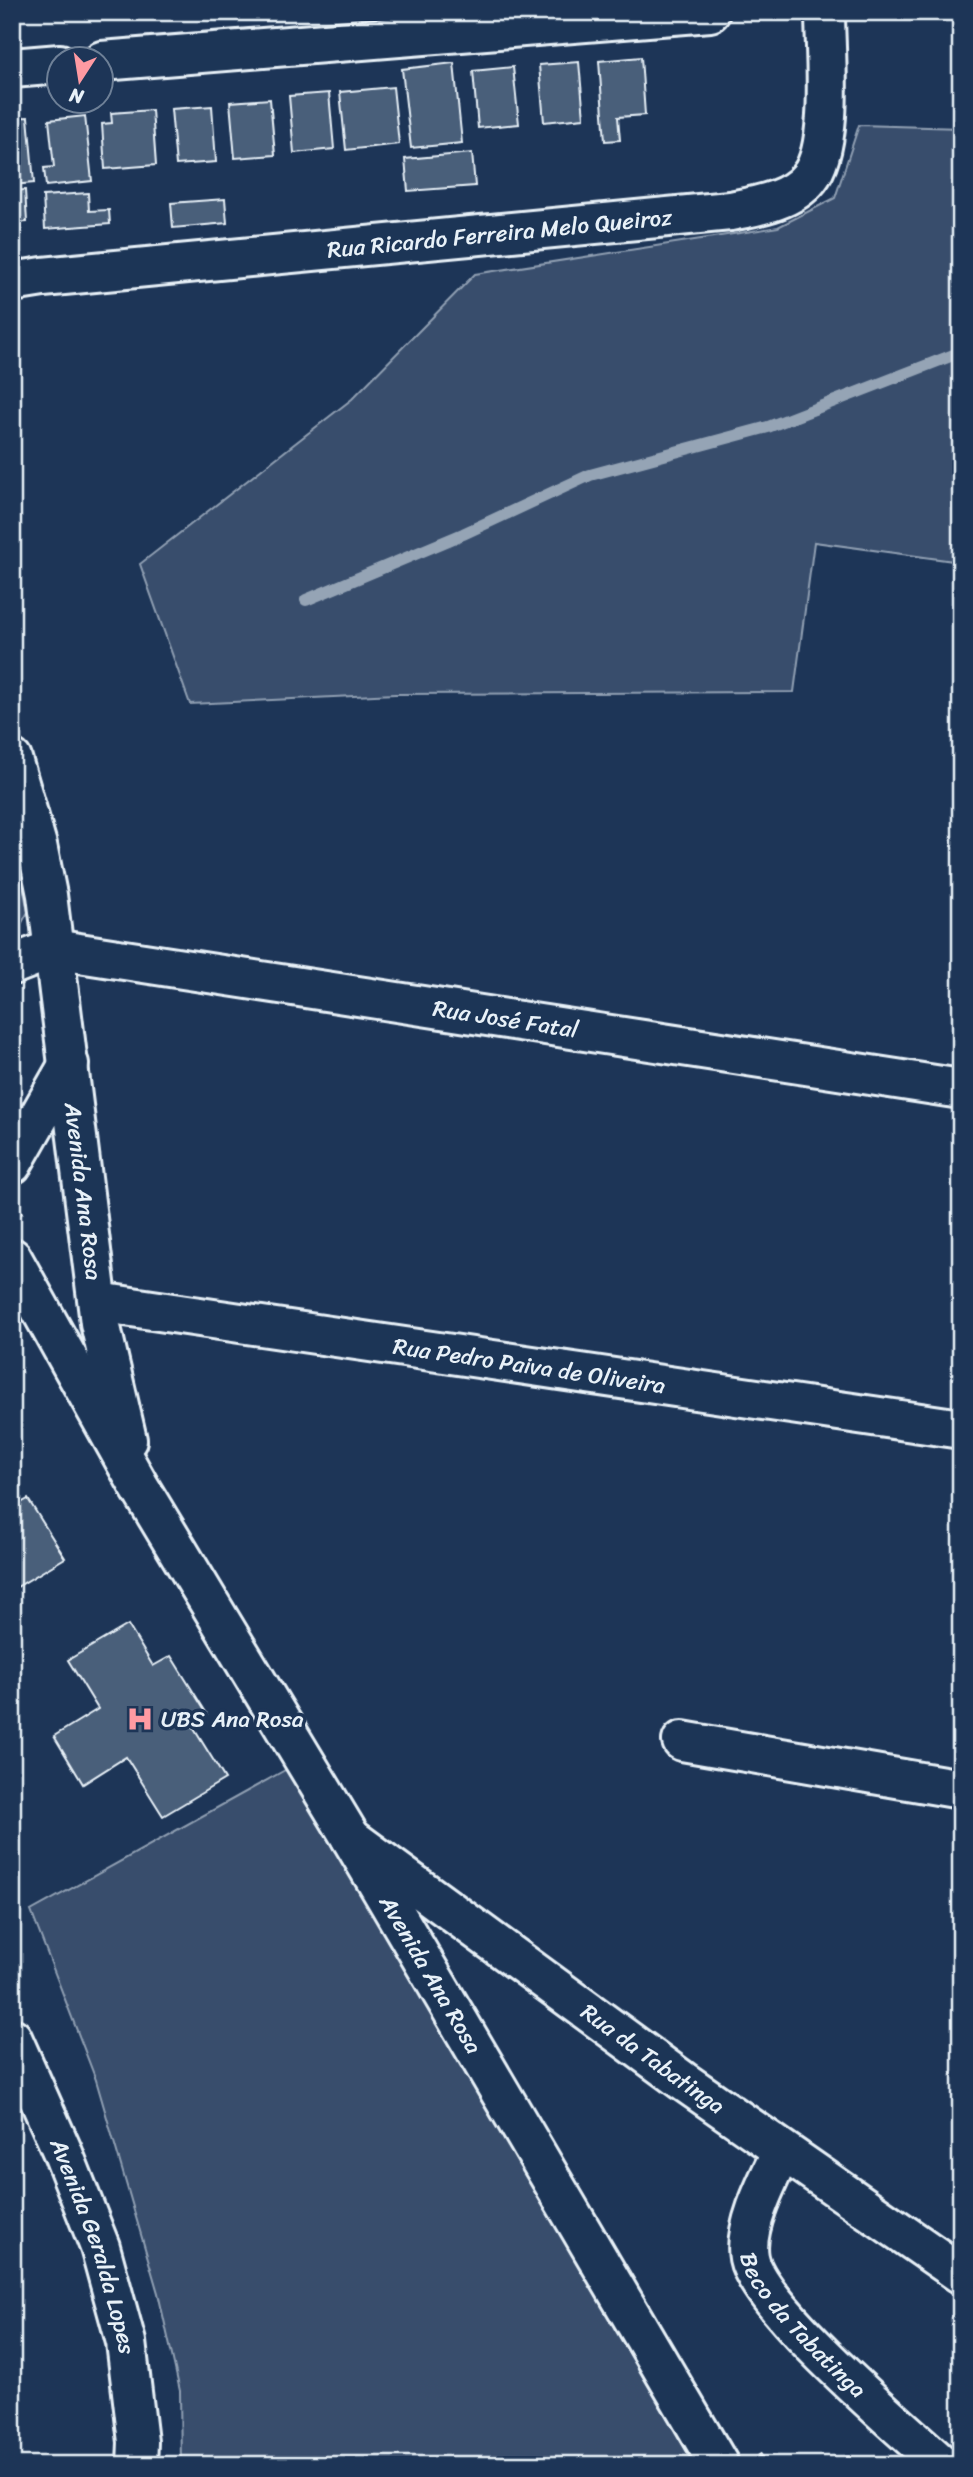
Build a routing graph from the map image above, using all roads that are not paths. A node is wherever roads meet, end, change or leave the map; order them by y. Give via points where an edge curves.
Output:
1 (710, 12) edge
2 (825, 12) edge
3 (116, 60) edge
4 (46, 65) edge
5 (12, 68) edge
6 (12, 282) edge
7 (12, 759) edge
8 (53, 948) junction
9 (12, 965) edge
10 (69, 1064) junction
11 (961, 1088) edge
12 (12, 1164) edge
13 (12, 1258) edge
14 (97, 1302) junction
15 (961, 1429) edge
16 (139, 1486) junction
17 (682, 1741) dead end
18 (961, 1789) edge
19 (351, 1838) junction
20 (12, 2038) edge
21 (782, 2151) junction
22 (961, 2274) edge
23 (137, 2465) edge
24 (719, 2465) edge
25 (942, 2465) edge

1 - 3 street
2 - 6 street, Rua Ricardo Ferreira Melo Queiroz via 826,93 818,163 808,180 769,203 730,211
4 - 5 street
7 - 8 street, Avenida Ana Rosa via 37,845
8 - 9 street
8 - 10 street, Avenida Ana Rosa
8 - 11 street, Rua José Fatal
10 - 12 street
10 - 14 street, Avenida Ana Rosa
13 - 16 street, Avenida Ana Rosa
14 - 15 street, Rua Pedro Paiva de Oliveira
14 - 16 street, Avenida Ana Rosa
16 - 19 street, Avenida Ana Rosa
17 - 18 street
19 - 21 street, Rua da Tabatinga
19 - 24 street, Avenida Ana Rosa
20 - 23 street, Avenida Geralda Lopes via 100,2247 126,2342
21 - 22 street, Rua da Tabatinga
21 - 25 street, Beco da Tabatinga via 750,2230 749,2258 763,2287 822,2354

